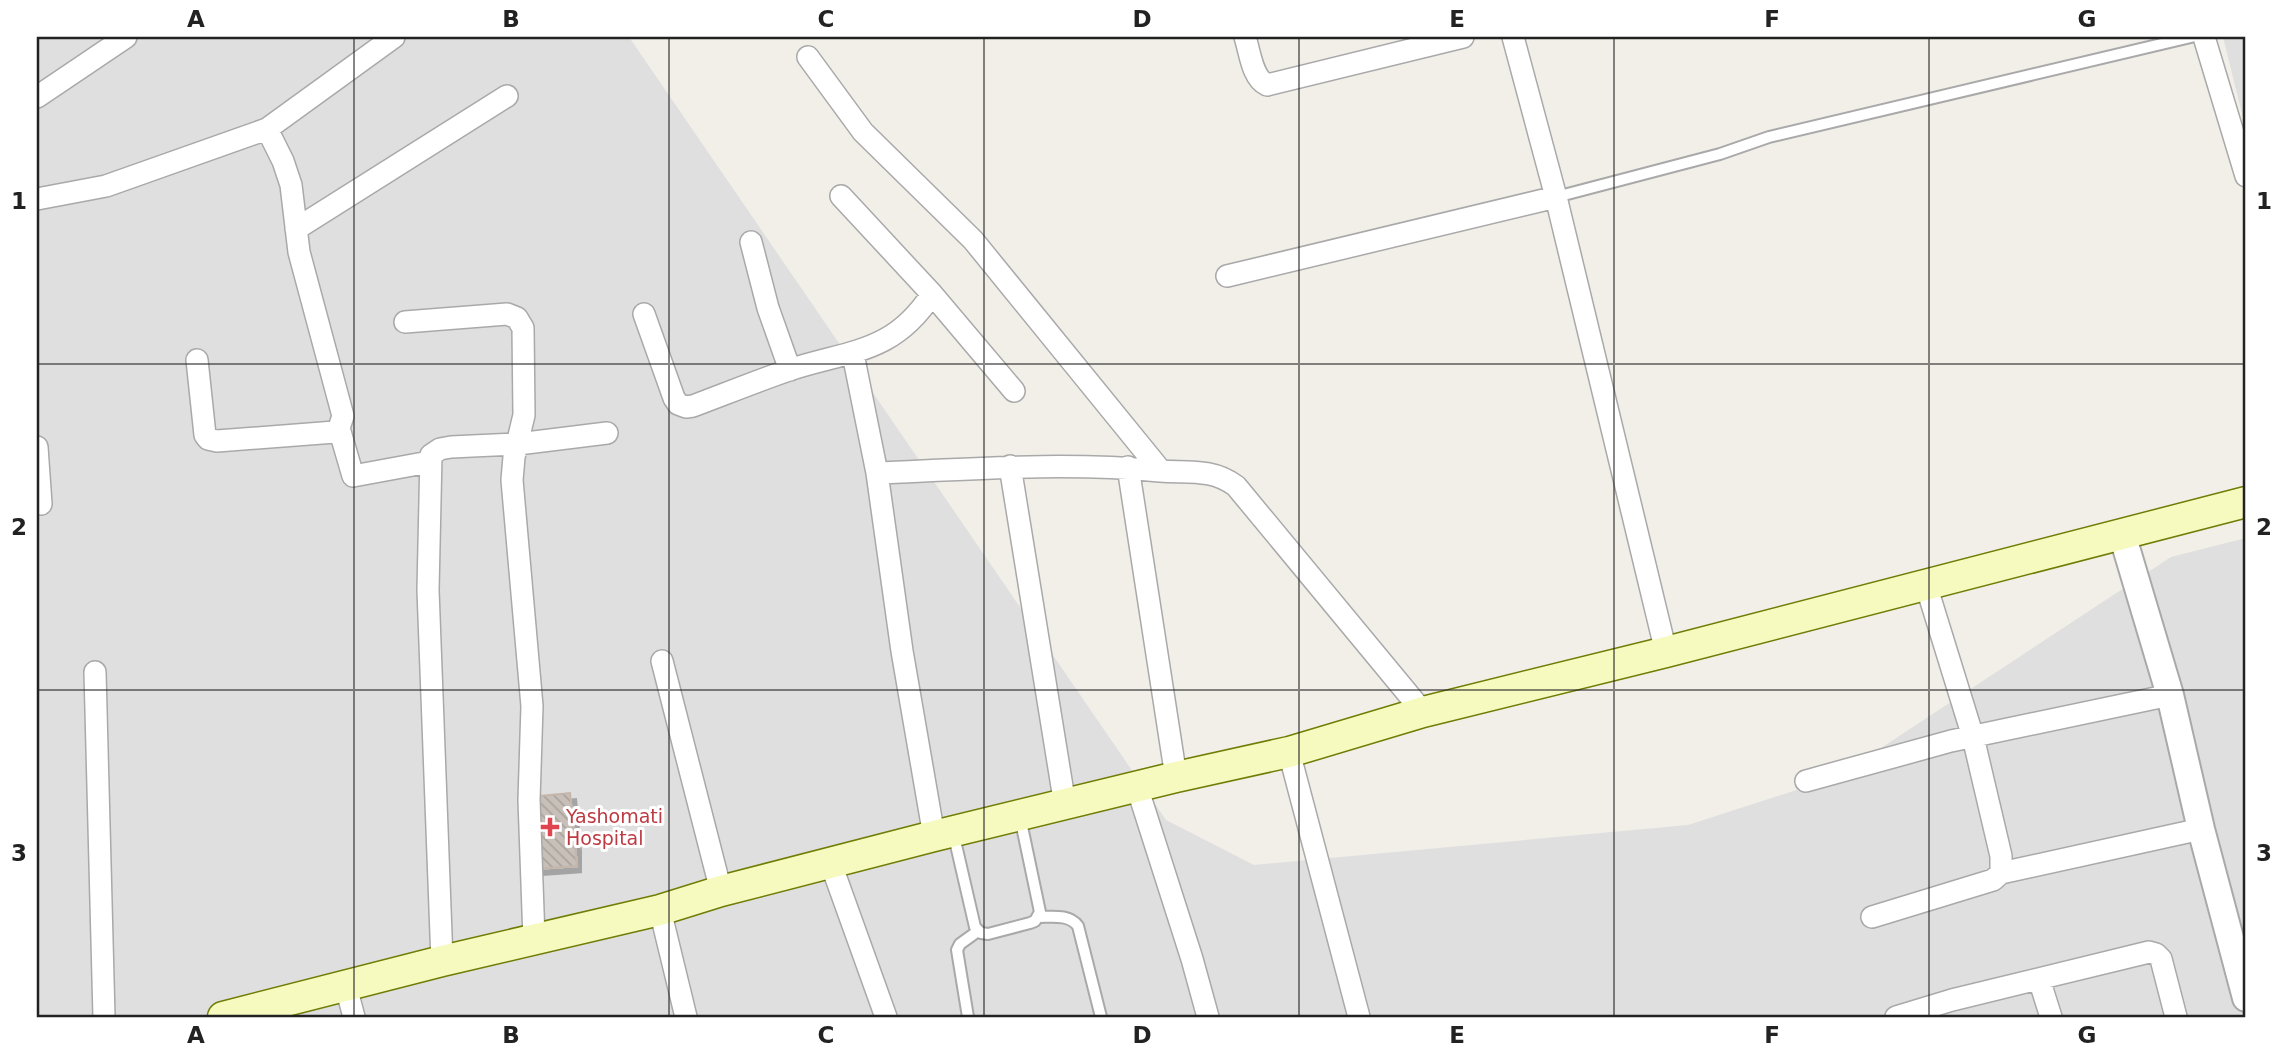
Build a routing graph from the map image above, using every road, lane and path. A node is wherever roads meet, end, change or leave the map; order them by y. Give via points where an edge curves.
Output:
1 (126, 37) edge
2 (394, 37) edge
3 (1245, 37) edge
4 (1463, 37) edge
5 (1513, 37) edge
6 (2192, 37) edge
7 (2204, 37) edge
8 (808, 57) dead end
9 (507, 96) dead end
10 (37, 97) edge
11 (267, 130) junction
12 (2246, 176) edge
13 (841, 196) dead end
14 (1556, 197) junction
15 (37, 199) edge
16 (296, 229) junction
17 (751, 242) dead end
18 (1227, 276) dead end
19 (932, 294) junction
20 (644, 314) dead end
21 (405, 322) dead end
22 (853, 354) junction
23 (197, 360) dead end
24 (790, 370) junction
25 (1014, 391) dead end
26 (339, 428) junction
27 (607, 433) dead end
28 (517, 443) junction
29 (37, 447) edge
30 (429, 462) junction
31 (1010, 466) junction
32 (1128, 467) junction
33 (1161, 471) junction
34 (877, 473) junction
35 (2246, 502) edge
36 (41, 504) dead end
37 (2122, 534) junction
38 (1926, 585) junction
39 (1666, 652) junction
40 (662, 660) dead end
41 (95, 672) dead end
42 (2170, 695) junction
43 (1423, 712) junction
44 (1973, 737) junction
45 (1289, 752) junction
46 (1176, 777) junction
47 (1806, 780) dead end
48 (1137, 787) junction
49 (1065, 805) junction
50 (1020, 817) junction
51 (2201, 829) junction
52 (944, 834) junction
53 (831, 864) junction
54 (2001, 873) junction
55 (722, 891) junction
56 (660, 910) junction
57 (1039, 917) junction
58 (1872, 917) dead end
59 (978, 931) junction
60 (534, 939) junction
61 (442, 961) junction
62 (2039, 979) junction
63 (346, 986) junction
64 (2246, 998) edge
65 (1954, 1009) edge
66 (104, 1017) edge
67 (223, 1017) edge
68 (354, 1017) edge
69 (686, 1017) edge
70 (886, 1017) edge
71 (968, 1017) edge
72 (1101, 1017) edge
73 (1208, 1017) edge
74 (1359, 1017) edge
75 (1896, 1017) edge
76 (2051, 1017) edge
77 (2176, 1017) edge

1 - 10 street
2 - 11 street
3 - 4 street via 1256,75 1267,85
5 - 14 street
6 - 14 lane via 1769,137
7 - 12 street
8 - 33 street via 863,132 974,240
9 - 16 street
11 - 15 street via 106,186
11 - 16 street via 287,173
13 - 19 street
14 - 18 street
14 - 39 street
16 - 26 street via 343,416
17 - 24 street
19 - 22 street via 900,331
19 - 25 street
20 - 24 street via 674,398 681,406 693,406
21 - 28 street via 491,314 517,318 523,328 524,415
22 - 24 street
22 - 34 street
23 - 26 street via 208,439 217,442 335,432
26 - 30 street via 353,476
27 - 28 street
28 - 30 street via 451,447 436,451
28 - 60 street via 512,480 532,706 528,800
29 - 36 street
30 - 61 street via 428,590
31 - 32 street
31 - 34 street
31 - 49 street
32 - 33 street
32 - 46 street
33 - 43 street via 1216,474 1236,486
34 - 52 street via 902,651
35 - 37 main road
37 - 38 main road
37 - 42 street
38 - 39 main road
38 - 44 street
39 - 43 main road
40 - 55 street
41 - 66 street
42 - 44 street
42 - 51 street
43 - 45 main road
44 - 47 street
44 - 54 street
45 - 46 main road
45 - 74 street
46 - 48 main road
48 - 49 main road
48 - 73 street
49 - 50 main road
50 - 52 main road
50 - 57 lane
51 - 54 street
51 - 64 street
52 - 53 main road
52 - 59 lane
53 - 55 main road
53 - 70 street
54 - 58 street via 1993,880
55 - 56 main road
56 - 60 main road
56 - 69 street
57 - 59 lane via 988,934
57 - 72 lane via 1075,921
59 - 71 lane via 957,950
60 - 61 main road
61 - 63 main road
62 - 65 street
62 - 76 street
62 - 77 street via 2153,953 2161,959
63 - 67 main road
63 - 68 street
65 - 75 street

